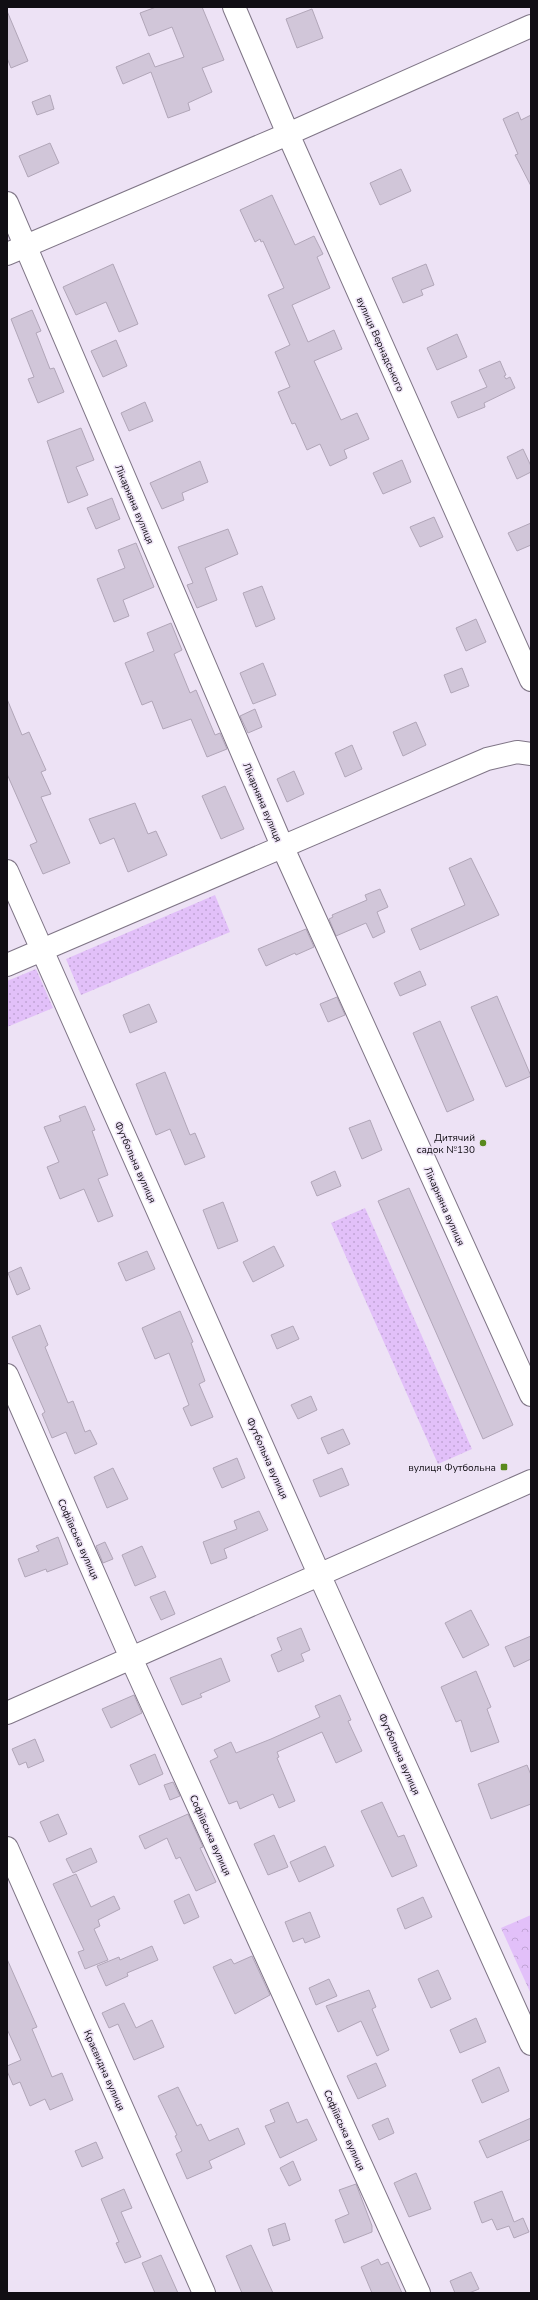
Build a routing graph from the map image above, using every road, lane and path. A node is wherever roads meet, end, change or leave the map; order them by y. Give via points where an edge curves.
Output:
1 (234, 7) edge
2 (531, 26) edge
3 (288, 134) junction
4 (7, 203) edge
5 (16, 250) edge
6 (531, 680) edge
7 (531, 754) edge
8 (283, 848) junction
9 (7, 871) edge
10 (42, 951) junction
11 (7, 965) edge
12 (7, 1375) edge
13 (531, 1395) edge
14 (531, 1481) edge
15 (319, 1574) junction
16 (131, 1658) junction
17 (7, 1713) edge
18 (7, 1848) edge
19 (531, 2044) edge
20 (204, 2293) edge
21 (419, 2293) edge

1 - 3 street, вулиця Вернадського
2 - 3 street
3 - 5 street
3 - 6 street, вулиця Вернадського
4 - 5 street, Лікарняна вулиця
5 - 8 street, Лікарняна вулиця
7 - 8 street via 517,752 487,759
8 - 10 street
8 - 13 street, Лікарняна вулиця
9 - 10 street, Футбольна вулиця
10 - 11 street
10 - 15 street, Футбольна вулиця
12 - 16 street, Софіївська вулиця
14 - 15 street
15 - 16 street
15 - 19 street, Футбольна вулиця
16 - 17 street
16 - 21 street, Софіївська вулиця
18 - 20 street, Краєвидна вулиця

